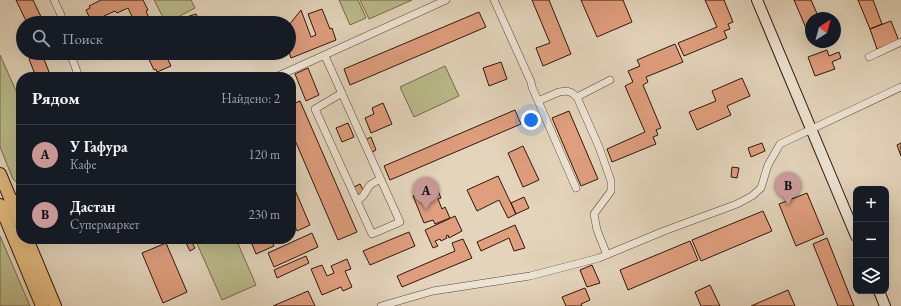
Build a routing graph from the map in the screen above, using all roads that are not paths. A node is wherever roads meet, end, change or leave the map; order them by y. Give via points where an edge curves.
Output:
1 (54, 0) edge
2 (446, 0) edge
3 (494, 0) edge
4 (757, 0) edge
5 (61, 16) edge
6 (901, 42) edge
7 (325, 56) junction
8 (869, 57) dead end
9 (73, 60) edge
10 (77, 72) edge
11 (288, 72) edge
12 (610, 80) dead end
13 (901, 87) edge
14 (342, 93) junction
15 (577, 97) junction
16 (538, 101) junction
17 (811, 129) junction
18 (0, 174) edge
19 (380, 179) junction
20 (576, 188) dead end
21 (11, 200) edge
22 (357, 201) junction
23 (0, 205) edge
24 (16, 212) edge
25 (853, 229) edge
26 (16, 243) edge
27 (16, 244) edge
28 (29, 244) edge
29 (607, 255) junction
30 (880, 294) edge
31 (42, 306) edge
32 (55, 306) edge
33 (381, 306) edge
34 (886, 306) edge

1 - 5 street
2 - 7 street
3 - 16 street
4 - 17 main road
6 - 8 street
7 - 11 street
7 - 14 street
9 - 10 street
12 - 15 street
13 - 17 street
14 - 19 street
14 - 22 street via 315,109
15 - 16 street via 567,91
15 - 29 street via 611,180 611,191 594,214
16 - 20 street
17 - 25 main road
17 - 29 street via 780,144 768,165 761,188 752,196
18 - 21 main road
19 - 22 street via 370,185
19 - 22 street via 400,222 372,234
21 - 24 main road
23 - 26 main road
27 - 31 main road
28 - 32 main road
29 - 33 street via 530,276 433,291
30 - 34 main road

